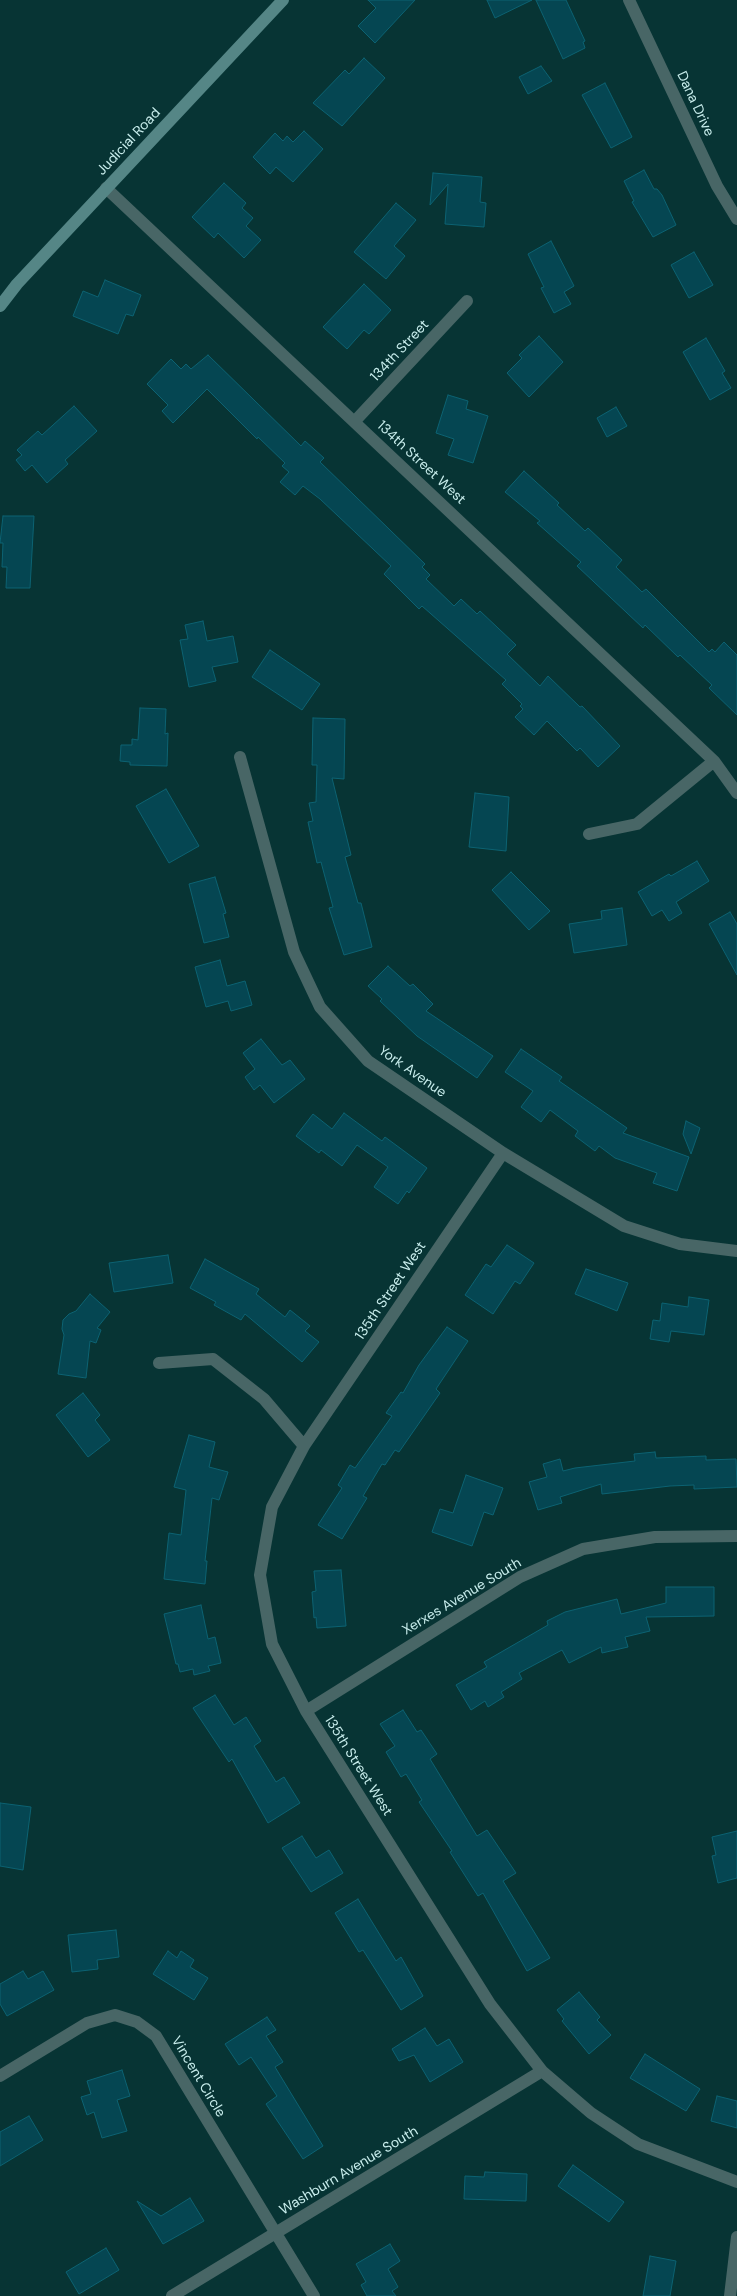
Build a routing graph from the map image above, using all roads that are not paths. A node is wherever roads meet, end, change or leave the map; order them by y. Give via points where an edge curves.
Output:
1 (283, 0) edge
2 (630, 0) edge
3 (106, 188) junction
4 (737, 219) edge
5 (467, 302) dead end
6 (0, 306) edge
7 (355, 421) junction
8 (240, 757) dead end
9 (714, 761) junction
10 (737, 793) edge
11 (589, 834) dead end
12 (504, 1152) junction
13 (737, 1251) edge
14 (159, 1363) dead end
15 (304, 1446) junction
16 (737, 1536) edge
17 (306, 1711) junction
18 (542, 2071) junction
19 (0, 2076) edge
20 (737, 2182) edge
21 (276, 2233) junction
22 (737, 2237) edge
23 (172, 2296) edge
24 (314, 2296) edge
25 (730, 2296) edge

1 - 3 street, Judicial Road
2 - 4 street, Dana Drive via 717,186
3 - 6 street, Judicial Road
3 - 7 street, 134th Street West
5 - 7 street, 134th Street
7 - 9 street, 134th Street West
8 - 12 street, York Avenue via 294,952 320,1007 368,1061
9 - 10 street, 134th Street West
9 - 11 street via 637,824
12 - 13 street, York Avenue via 624,1226 680,1244
12 - 15 street, 135th Street West
14 - 15 street via 213,1358 264,1399
15 - 17 street, 135th Street West via 272,1507 260,1576 272,1644
16 - 17 street, Xerxes Avenue South via 655,1537 583,1549 520,1577
17 - 18 street, 135th Street West via 490,2004
18 - 20 street, 135th Street West via 591,2113 638,2144
18 - 21 street, Washburn Avenue South
19 - 21 street, Vincent Circle via 87,2024 115,2015 137,2022 156,2036
21 - 23 street, Washburn Avenue South
21 - 24 street, Vincent Circle
22 - 25 street

